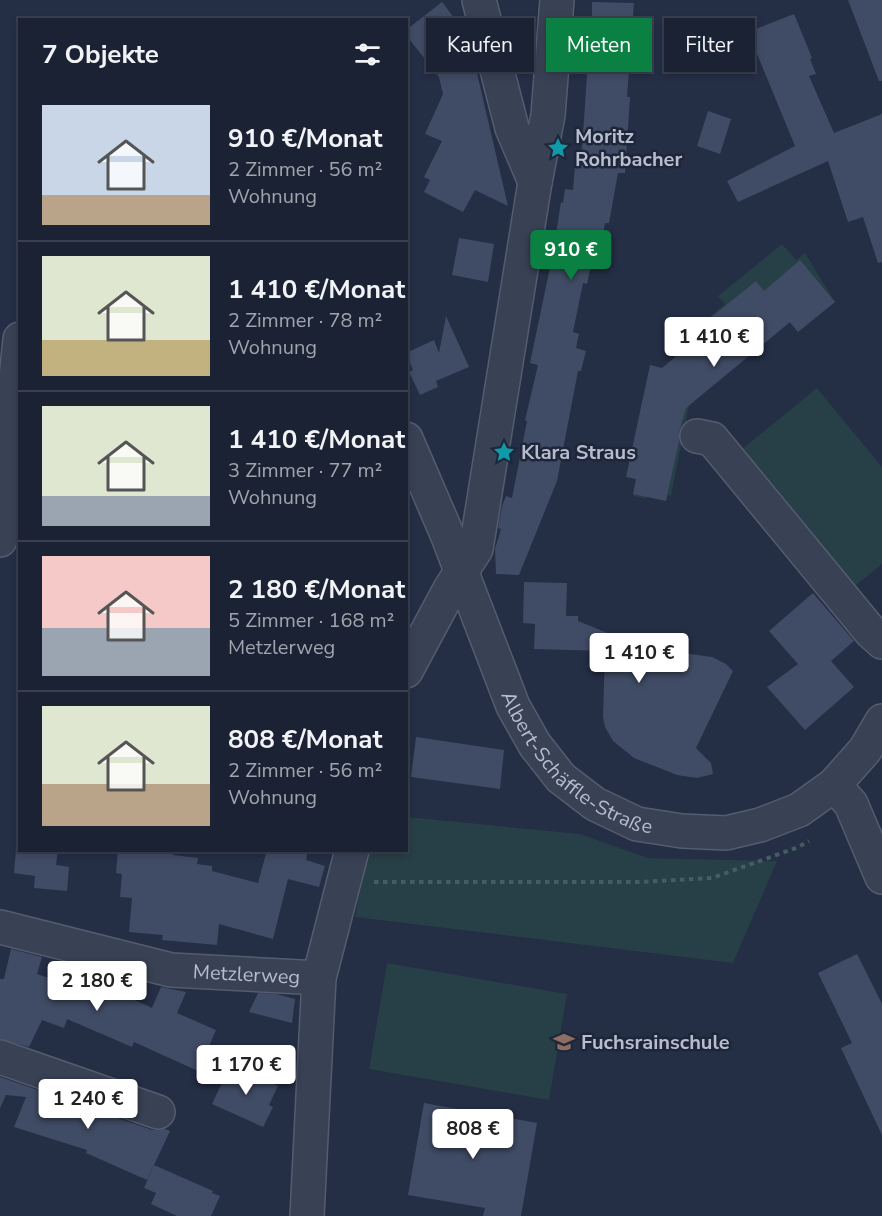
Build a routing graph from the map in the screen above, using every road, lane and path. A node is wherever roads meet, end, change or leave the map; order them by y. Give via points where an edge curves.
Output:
1 (478, 0) edge
2 (557, 0) edge
3 (535, 182) junction
4 (18, 359) edge
5 (697, 436) dead end
6 (408, 444) edge
7 (0, 540) edge
8 (461, 572) junction
9 (882, 642) edge
10 (408, 667) edge
11 (882, 721) edge
12 (834, 785) junction
13 (351, 852) edge
14 (882, 877) edge
15 (712, 878) dead end
16 (343, 882) junction
17 (0, 927) edge
18 (319, 978) junction
19 (0, 1057) edge
20 (158, 1112) dead end
21 (307, 1216) edge

1 - 3 street via 512,128
2 - 3 street via 548,115
3 - 8 street via 476,549
4 - 7 street
5 - 9 street via 712,439
6 - 8 street, Albert-Schäffle-Straße
8 - 10 street
8 - 12 street, Albert-Schäffle-Straße via 513,706 561,778 595,804 637,824 726,833 799,810
11 - 12 street, Albert-Schäffle-Straße via 865,750
12 - 14 street via 850,804
13 - 16 street
15 - 16 path via 638,882
16 - 18 street
17 - 18 street, Metzlerweg via 171,970
18 - 21 street
19 - 20 street

